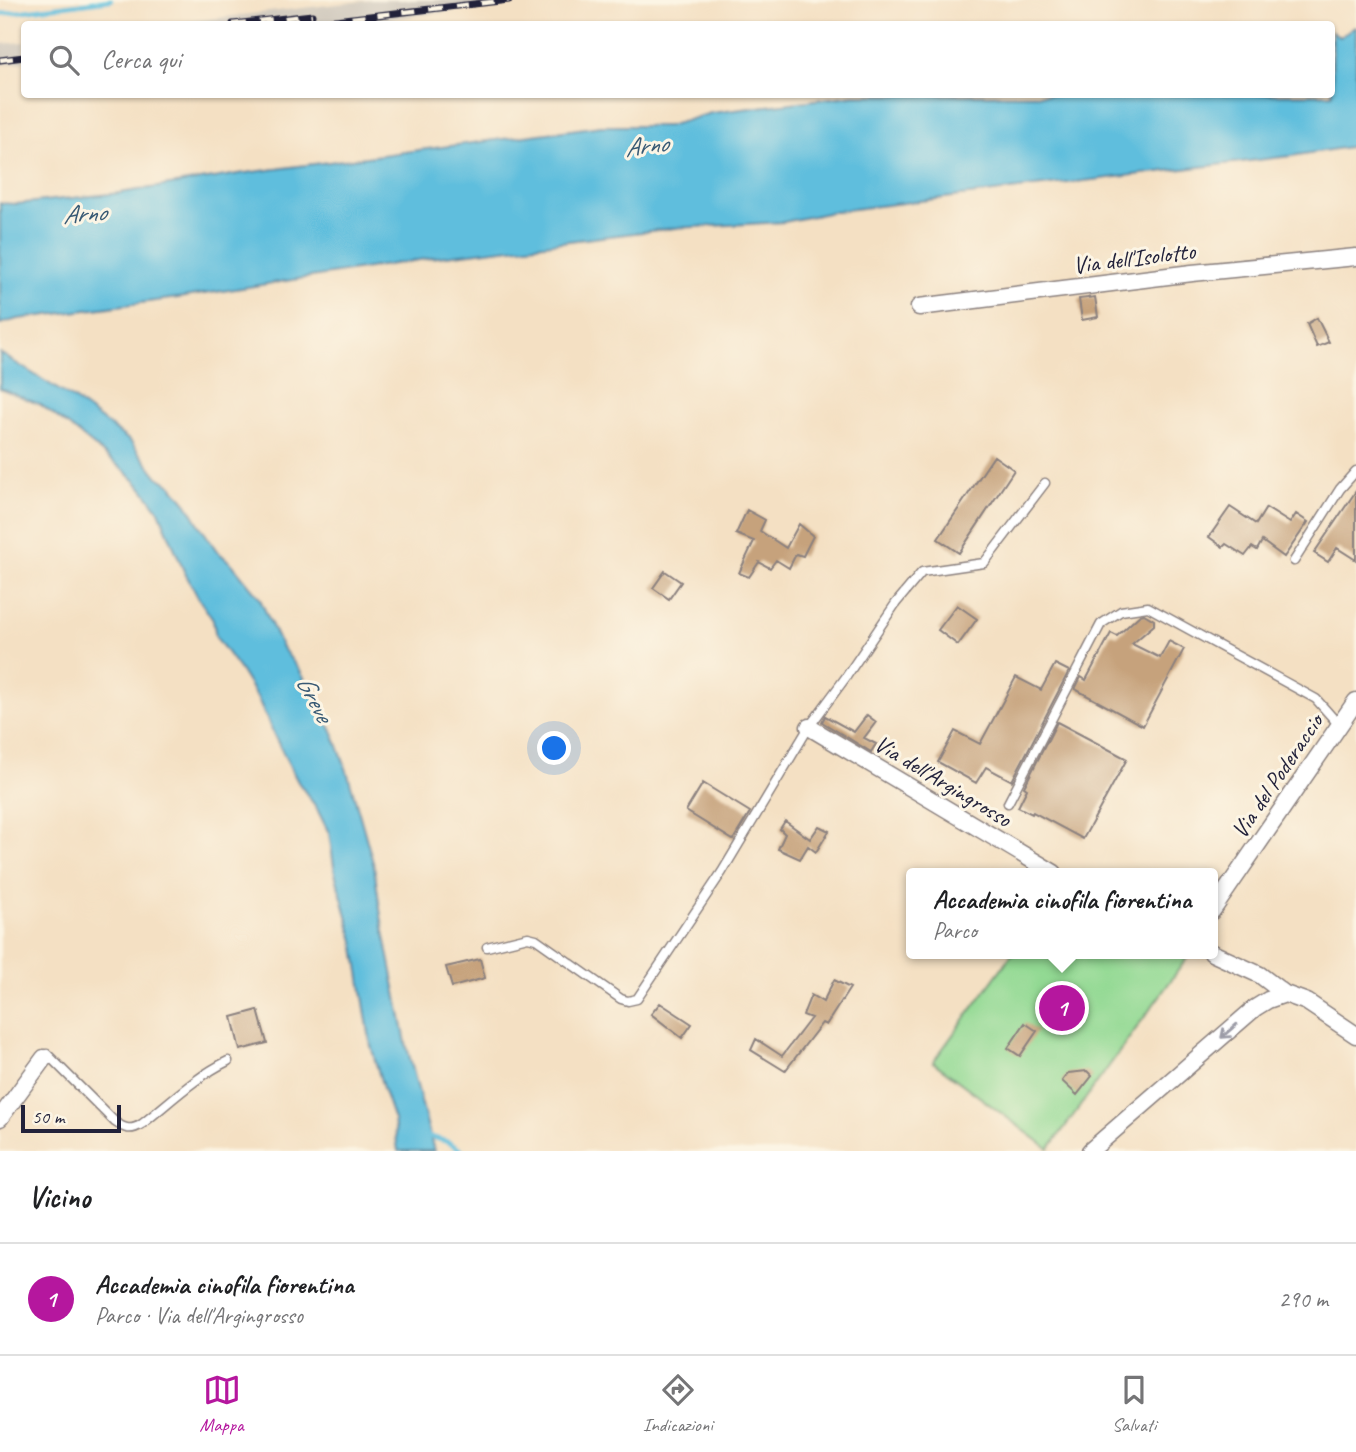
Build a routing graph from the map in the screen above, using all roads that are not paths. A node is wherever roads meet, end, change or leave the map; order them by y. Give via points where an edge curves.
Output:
1 (1356, 257) edge
2 (919, 307) dead end
3 (1356, 471) edge
4 (1045, 484) dead end
5 (1294, 561) dead end
6 (1356, 701) edge
7 (1339, 725) junction
8 (809, 727) junction
9 (1008, 803) dead end
10 (1046, 868) edge
11 (1218, 904) edge
12 (487, 947) dead end
13 (1218, 955) edge
14 (1285, 994) junction
15 (1356, 1035) edge
16 (45, 1056) joint
17 (228, 1061) dead end
18 (0, 1118) edge
19 (1090, 1151) edge

1 - 2 street, Via dell'Isolotto
3 - 5 lane
4 - 8 lane via 984,563 922,572
6 - 7 street, Via del Poderaccio
7 - 9 lane via 1316,699 1148,607 1121,611 1101,624
7 - 11 street, Via del Poderaccio
8 - 10 street, Via dell'Argingrosso
8 - 12 lane via 722,872 637,999 621,999 536,939
13 - 14 street via 1260,975
14 - 15 street via 1307,1002
14 -> 19 street via 1255,1008
16 - 17 lane via 128,1129 135,1129 195,1080
16 - 18 street

